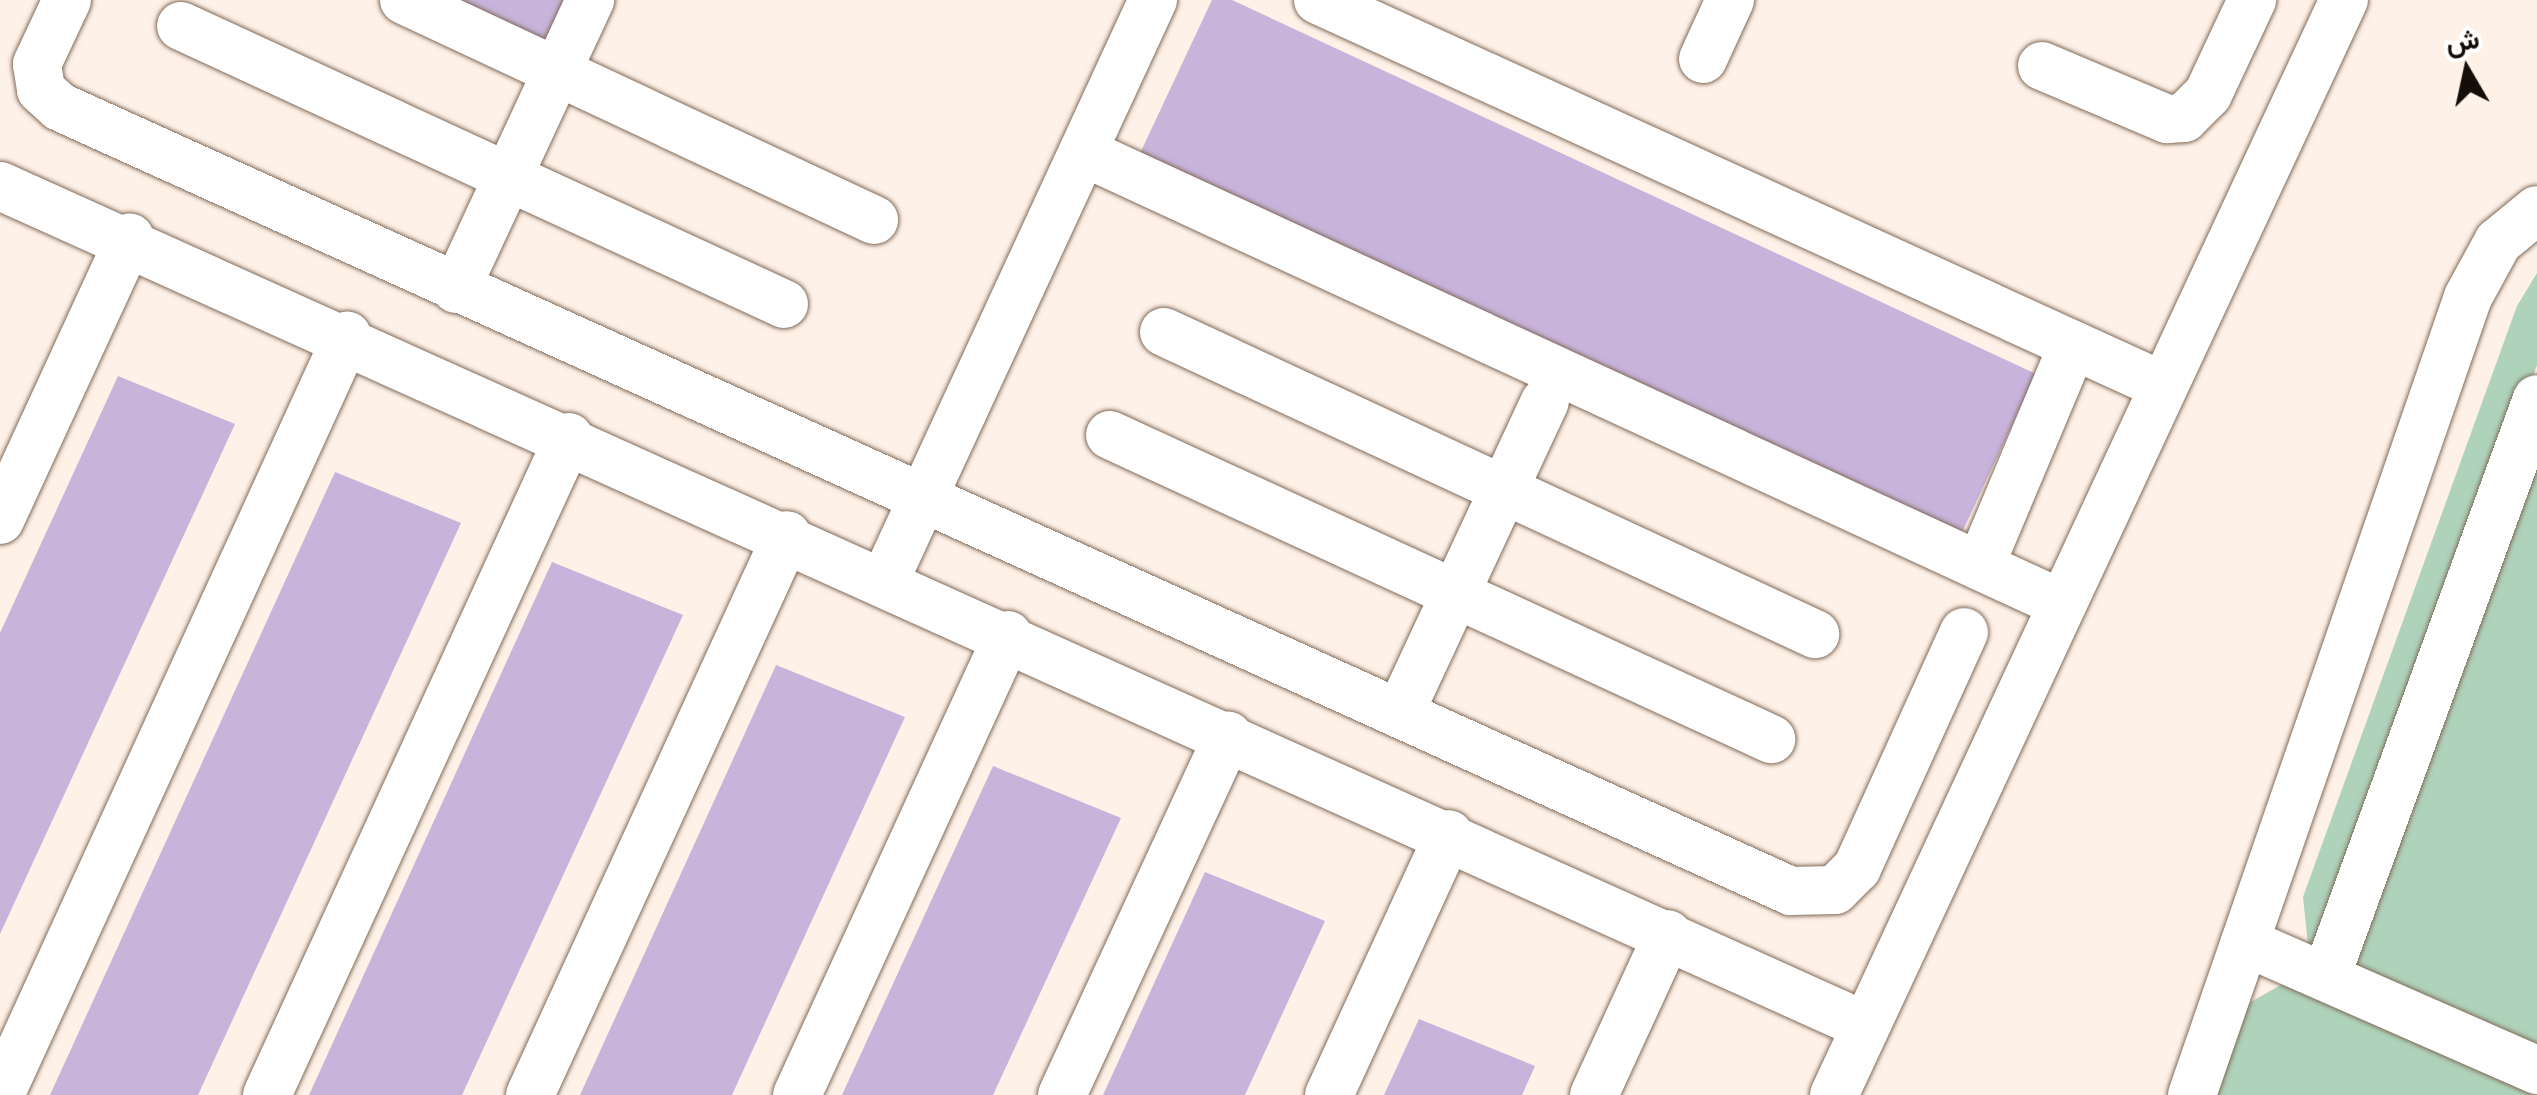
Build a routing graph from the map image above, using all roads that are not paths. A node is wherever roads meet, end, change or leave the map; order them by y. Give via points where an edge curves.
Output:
1 (67, 0) edge
2 (404, 0) edge
3 (590, 0) edge
4 (1153, 0) edge
5 (1318, 0) edge
6 (1730, 0) edge
7 (2252, 0) edge
8 (2344, 0) edge
9 (180, 26) dead end
10 (1703, 59) dead end
11 (2042, 66) dead end
12 (557, 71) junction
13 (1082, 152) junction
14 (508, 177) junction
15 (7, 179) edge
16 (2537, 210) edge
17 (874, 220) dead end
18 (130, 237) junction
19 (456, 289) junction
20 (784, 304) dead end
21 (1164, 332) dead end
22 (347, 336) junction
23 (2073, 345) junction
24 (2161, 385) junction
25 (2537, 399) edge
26 (1545, 402) dead end
27 (1110, 435) dead end
28 (569, 437) junction
29 (1505, 489) junction
30 (924, 494) junction
31 (0, 520) edge
32 (786, 535) junction
33 (1980, 566) junction
34 (885, 580) junction
35 (1456, 594) junction
36 (2060, 603) junction
37 (1964, 632) dead end
38 (1815, 634) dead end
39 (1008, 635) junction
40 (1402, 708) junction
41 (1228, 735) junction
42 (1771, 739) dead end
43 (1449, 834) junction
44 (1668, 934) junction
45 (2245, 942) junction
46 (2326, 977) junction
47 (1866, 1026) junction
48 (2537, 1070) edge
49 (0, 1095) edge
50 (267, 1095) edge
51 (530, 1095) edge
52 (797, 1095) edge
53 (1062, 1095) edge
54 (1329, 1095) edge
55 (1594, 1095) edge
56 (1834, 1095) edge
57 (2192, 1095) edge

1 - 19 lane via 36,64 49,100
2 - 12 lane
3 - 12 lane
4 - 13 lane
5 - 23 lane
6 - 10 lane
7 - 11 lane via 2208,94 2184,118 2167,119
8 - 24 lane
9 - 14 lane
12 - 14 lane
12 - 17 lane
13 - 30 lane
13 - 33 lane
14 - 19 lane
14 - 20 lane
15 - 18 lane
16 - 45 lane via 2498,242 2468,296
18 - 22 lane
18 - 31 lane
19 - 30 lane
21 - 29 lane
22 - 28 lane
22 - 49 lane
23 - 24 lane
23 - 33 lane
24 - 36 lane
25 - 46 lane
26 - 29 lane
27 - 35 lane
28 - 32 lane
28 - 50 lane
29 - 35 lane
29 - 38 lane
30 - 34 lane
30 - 40 lane
32 - 34 lane
32 - 51 lane
33 - 36 lane
34 - 39 lane
35 - 40 lane
35 - 42 lane
36 - 47 lane
37 - 40 lane via 1857,868 1820,894 1791,891
39 - 41 lane
39 - 52 lane
41 - 43 lane
41 - 53 lane
43 - 44 lane
43 - 54 lane
44 - 47 lane
44 - 55 lane
45 - 46 lane
45 - 57 lane
46 - 48 lane
47 - 56 lane

